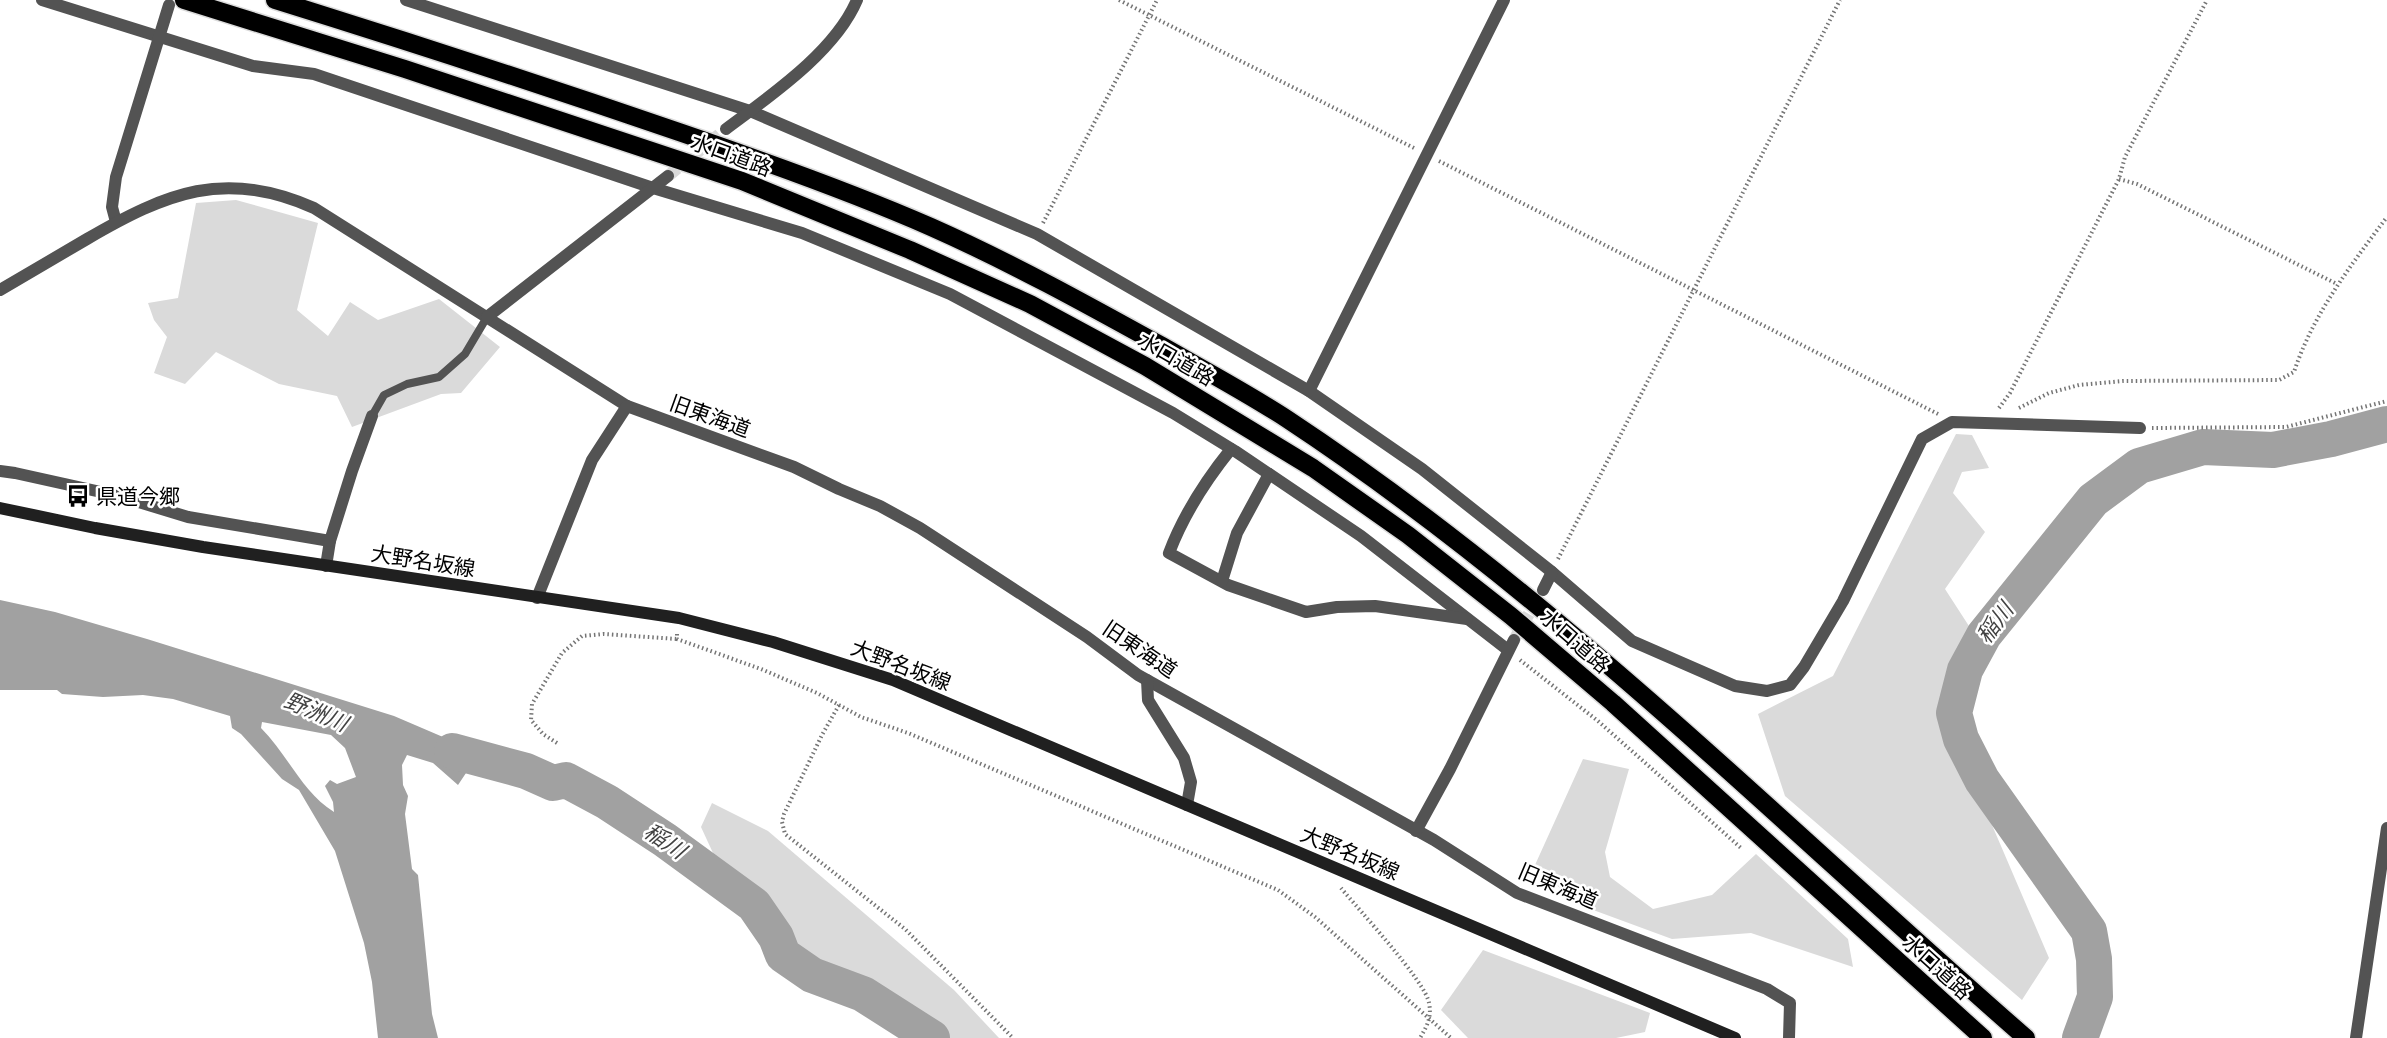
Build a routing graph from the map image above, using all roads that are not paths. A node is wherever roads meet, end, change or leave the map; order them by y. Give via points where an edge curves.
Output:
1 (42, 0) edge
2 (274, 0) edge
3 (406, 0) edge
4 (857, 0) edge
5 (1504, 0) edge
6 (176, 3) edge
7 (159, 37) junction
8 (750, 111) junction
9 (726, 129) tunnel mouth
10 (669, 176) tunnel mouth
11 (652, 188) junction
12 (116, 222) junction
13 (0, 290) edge
14 (487, 317) junction
15 (1309, 391) junction
16 (627, 406) junction
17 (372, 416) joint
18 (2140, 428) road end
19 (1231, 449) junction
20 (0, 471) edge
21 (1269, 474) junction
22 (0, 508) edge
23 (330, 541) junction
24 (326, 566) junction
25 (1552, 572) junction
26 (1222, 581) junction
27 (1543, 590) tunnel mouth
28 (537, 598) junction
29 (1468, 619) junction
30 (1147, 680) junction
31 (1187, 805) junction
32 (2387, 828) edge
33 (1416, 831) junction
34 (1735, 1038) edge
35 (1789, 1038) edge
36 (1983, 1038) edge
37 (2026, 1038) edge
38 (2356, 1038) edge

1 - 7 street
2 - 37 highway, 水口道路 via 806,176 930,226 1010,264 1218,378 1355,465 1498,572 1692,736
3 - 8 street
4 - 8 street via 831,41
5 - 15 street
6 - 7 street
6 - 36 highway, 水口道路 via 405,69 742,181 1030,304 1145,366 1313,468 1408,535 1511,616
7 - 11 street via 253,66 314,74
7 - 12 street via 116,177 112,207
8 - 9 street
8 - 15 street via 1037,234
10 - 11 street
11 - 14 street
11 - 19 street via 802,233 951,294 1173,413
12 - 13 street, 旧東海道
12 - 14 street, 旧東海道 via 162,200 190,192 251,188 288,196 314,208
14 - 16 street, 旧東海道
14 - 17 lane via 465,354 439,377 407,384 384,395
15 - 25 street via 1422,469
16 - 28 street via 592,460
16 - 30 street, 旧東海道 via 794,467 880,506 963,555
17 - 23 street
18 - 25 street via 1952,422 1922,439 1843,601 1804,668 1790,685 1767,691 1735,686 1632,640
19 - 21 street
19 - 26 street via 1178,528 1169,553
20 - 23 street via 119,496 188,517
21 - 26 street via 1237,533
21 - 29 street via 1361,536
22 - 24 main road, 大野名坂線 via 106,530
23 - 24 street
24 - 28 main road, 大野名坂線
25 - 27 street
26 - 29 street via 1306,612 1375,606
28 - 31 main road, 大野名坂線 via 679,618 773,642 893,680
29 - 33 street via 1511,645
30 - 31 street via 1148,700 1184,758 1191,782
30 - 33 street, 旧東海道
31 - 34 main road, 大野名坂線
32 - 38 street
33 - 35 street, 旧東海道 via 1517,893 1767,989 1790,1004

